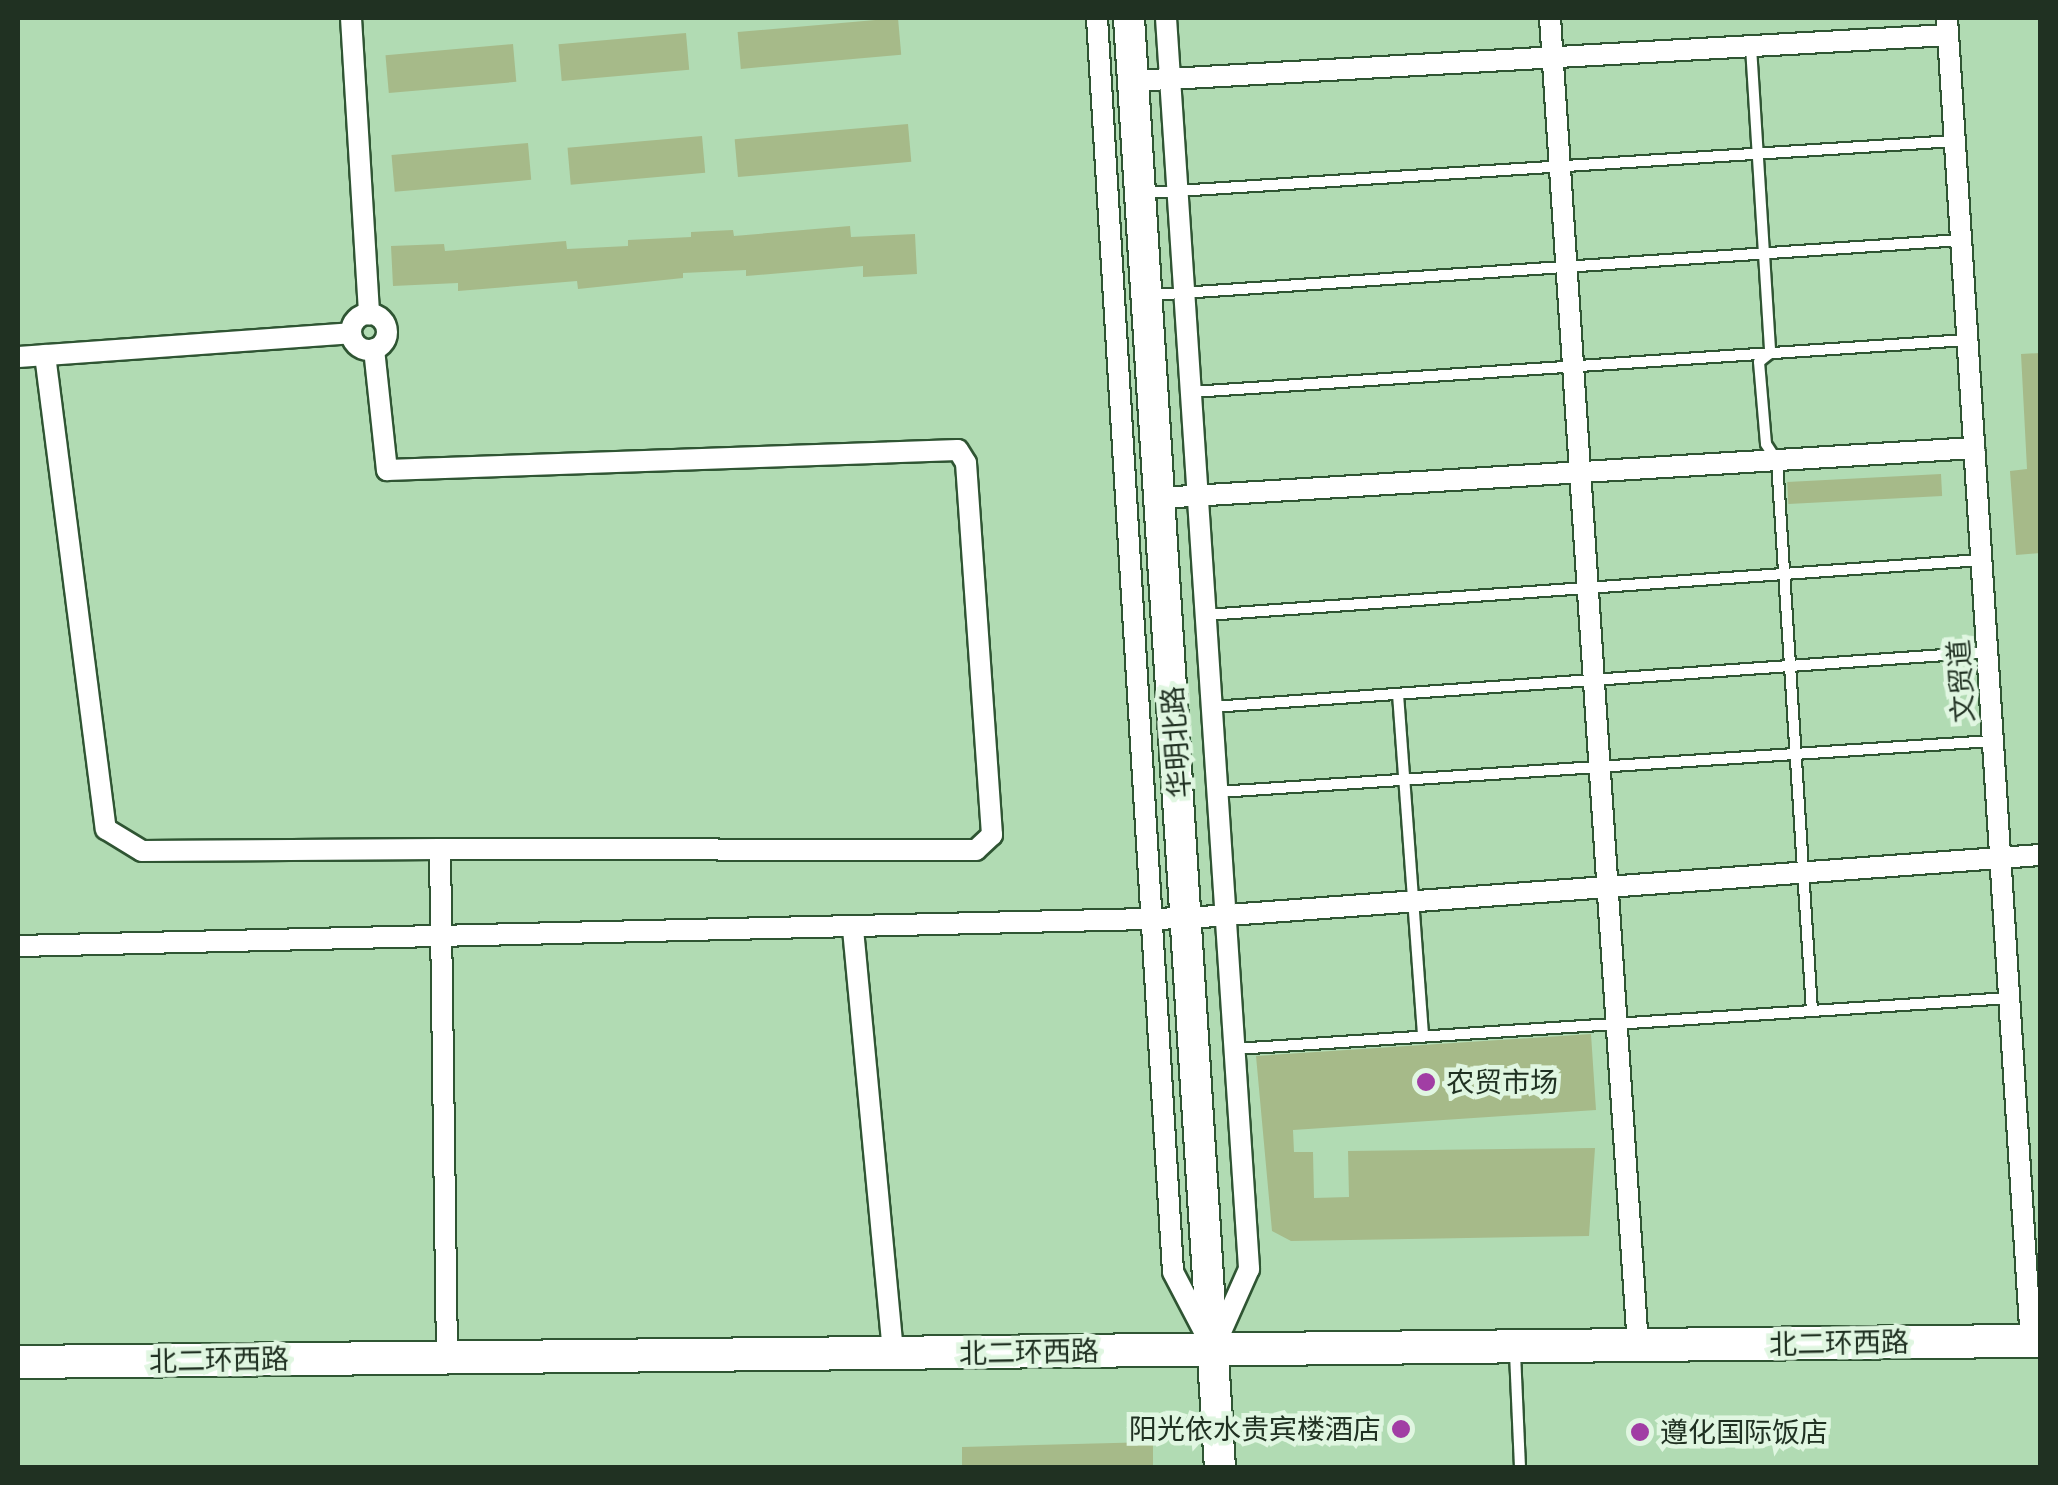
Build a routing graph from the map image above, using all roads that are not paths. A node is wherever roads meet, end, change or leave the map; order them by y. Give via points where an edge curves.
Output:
1 (351, 18) edge
2 (1097, 18) edge
3 (1129, 18) edge
4 (1166, 18) edge
5 (1550, 18) edge
6 (1947, 26) edge
7 (1751, 46) junction
8 (1553, 57) junction
9 (1170, 79) junction
10 (1133, 81) junction
11 (1954, 141) junction
12 (1758, 154) junction
13 (1560, 166) junction
14 (1178, 191) junction
15 (1140, 194) junction
16 (1961, 240) junction
17 (1764, 253) junction
18 (1567, 267) junction
19 (1184, 292) junction
20 (1146, 295) junction
21 (369, 314) junction
22 (351, 334) junction
23 (1967, 340) junction
24 (374, 349) junction
25 (1770, 353) junction
26 (45, 355) junction
27 (18, 357) edge
28 (1574, 366) junction
29 (1191, 392) junction
30 (1974, 448) junction
31 (1777, 461) junction
32 (1581, 473) junction
33 (1198, 496) junction
34 (1159, 498) junction
35 (1981, 560) junction
36 (1784, 574) junction
37 (1588, 588) junction
38 (1206, 615) junction
39 (1987, 652) junction
40 (1790, 666) junction
41 (1595, 680) junction
42 (1398, 694) junction
43 (1212, 707) junction
44 (1993, 741) junction
45 (1796, 754) junction
46 (1600, 767) junction
47 (1404, 780) junction
48 (1217, 792) junction
49 (440, 850) junction
50 (2040, 854) edge
51 (2000, 856) junction
52 (1803, 871) junction
53 (1608, 886) junction
54 (1413, 901) junction
55 (1225, 915) junction
56 (1188, 918) junction
57 (1152, 919) junction
58 (852, 930) junction
59 (442, 934) junction
60 (18, 946) edge
61 (2009, 998) junction
62 (1812, 1011) junction
63 (1617, 1024) junction
64 (1423, 1036) junction
65 (1234, 1049) junction
66 (2036, 1341) edge
67 (1638, 1345) junction
68 (1514, 1346) junction
69 (1214, 1350) junction
70 (893, 1353) junction
71 (446, 1358) junction
72 (18, 1362) edge
73 (1220, 1468) edge
74 (1520, 1468) edge

1 - 21 street
2 - 57 street
3 - 10 main road, 华明北路
4 - 9 street
5 - 8 street
6 - 7 street
6 - 11 street, 文贸道
7 - 8 street
7 - 12 lane
8 - 9 street
8 - 13 street
9 - 10 street
9 - 14 street
10 - 15 main road, 华明北路
11 - 12 lane
11 - 16 street, 文贸道
12 - 13 lane
12 - 17 lane
13 - 14 lane
13 - 18 street
14 - 15 lane
14 - 19 street
15 - 20 main road, 华明北路
16 - 17 lane
16 - 23 street, 文贸道
17 - 18 lane
17 - 25 lane
18 - 19 lane
18 - 28 street
19 - 20 lane
19 - 29 street
20 - 34 main road, 华明北路
21 - 22 street via 354,322
21 - 24 street via 386,326 386,338
22 - 24 street via 359,347
22 - 26 street
23 - 25 lane
23 - 30 street, 文贸道
24 - 49 street via 386,470 958,450 966,463 992,835 976,850
25 - 28 lane
25 - 31 lane via 1760,362 1766,444
26 - 27 street
26 - 49 street via 106,829 142,851
28 - 29 lane
28 - 32 street
29 - 33 street
30 - 31 street
30 - 35 street, 文贸道
31 - 32 street
31 - 36 lane
32 - 33 street
32 - 37 street
33 - 34 street
33 - 38 street
34 - 56 main road, 华明北路
35 - 36 lane
35 - 39 street, 文贸道
36 - 37 lane
36 - 40 lane
37 - 38 lane
37 - 41 street
38 - 43 street
39 - 40 lane
39 - 44 street, 文贸道
40 - 41 lane
40 - 45 lane
41 - 42 lane
41 - 46 street
42 - 43 lane
42 - 47 lane
43 - 48 street
44 - 45 lane
44 - 51 street, 文贸道
45 - 46 lane
45 - 52 lane
46 - 47 lane
46 - 53 street
47 - 48 lane
47 - 54 lane
48 - 55 street
49 - 59 street
50 - 51 street
51 - 52 street
51 - 61 street, 文贸道
52 - 53 street
52 - 62 lane
53 - 54 street
53 - 63 street
54 - 55 street
54 - 64 lane
55 - 56 street
55 - 65 street
56 - 57 street
56 - 69 main road, 华明北路
57 - 58 street
57 - 69 street via 1173,1272
58 - 59 street
58 - 70 street
59 - 60 street
59 - 71 street
61 - 62 lane
61 - 66 street, 文贸道
62 - 63 lane
63 - 64 lane
63 - 67 street
64 - 65 lane
65 - 69 street via 1249,1269
66 - 67 highway, 北二环西路
67 - 68 highway, 北二环西路
68 - 69 highway, 北二环西路
68 - 74 lane
69 - 70 highway, 北二环西路
69 - 73 main road, 华明北路
70 - 71 highway, 北二环西路
71 - 72 highway, 北二环西路

